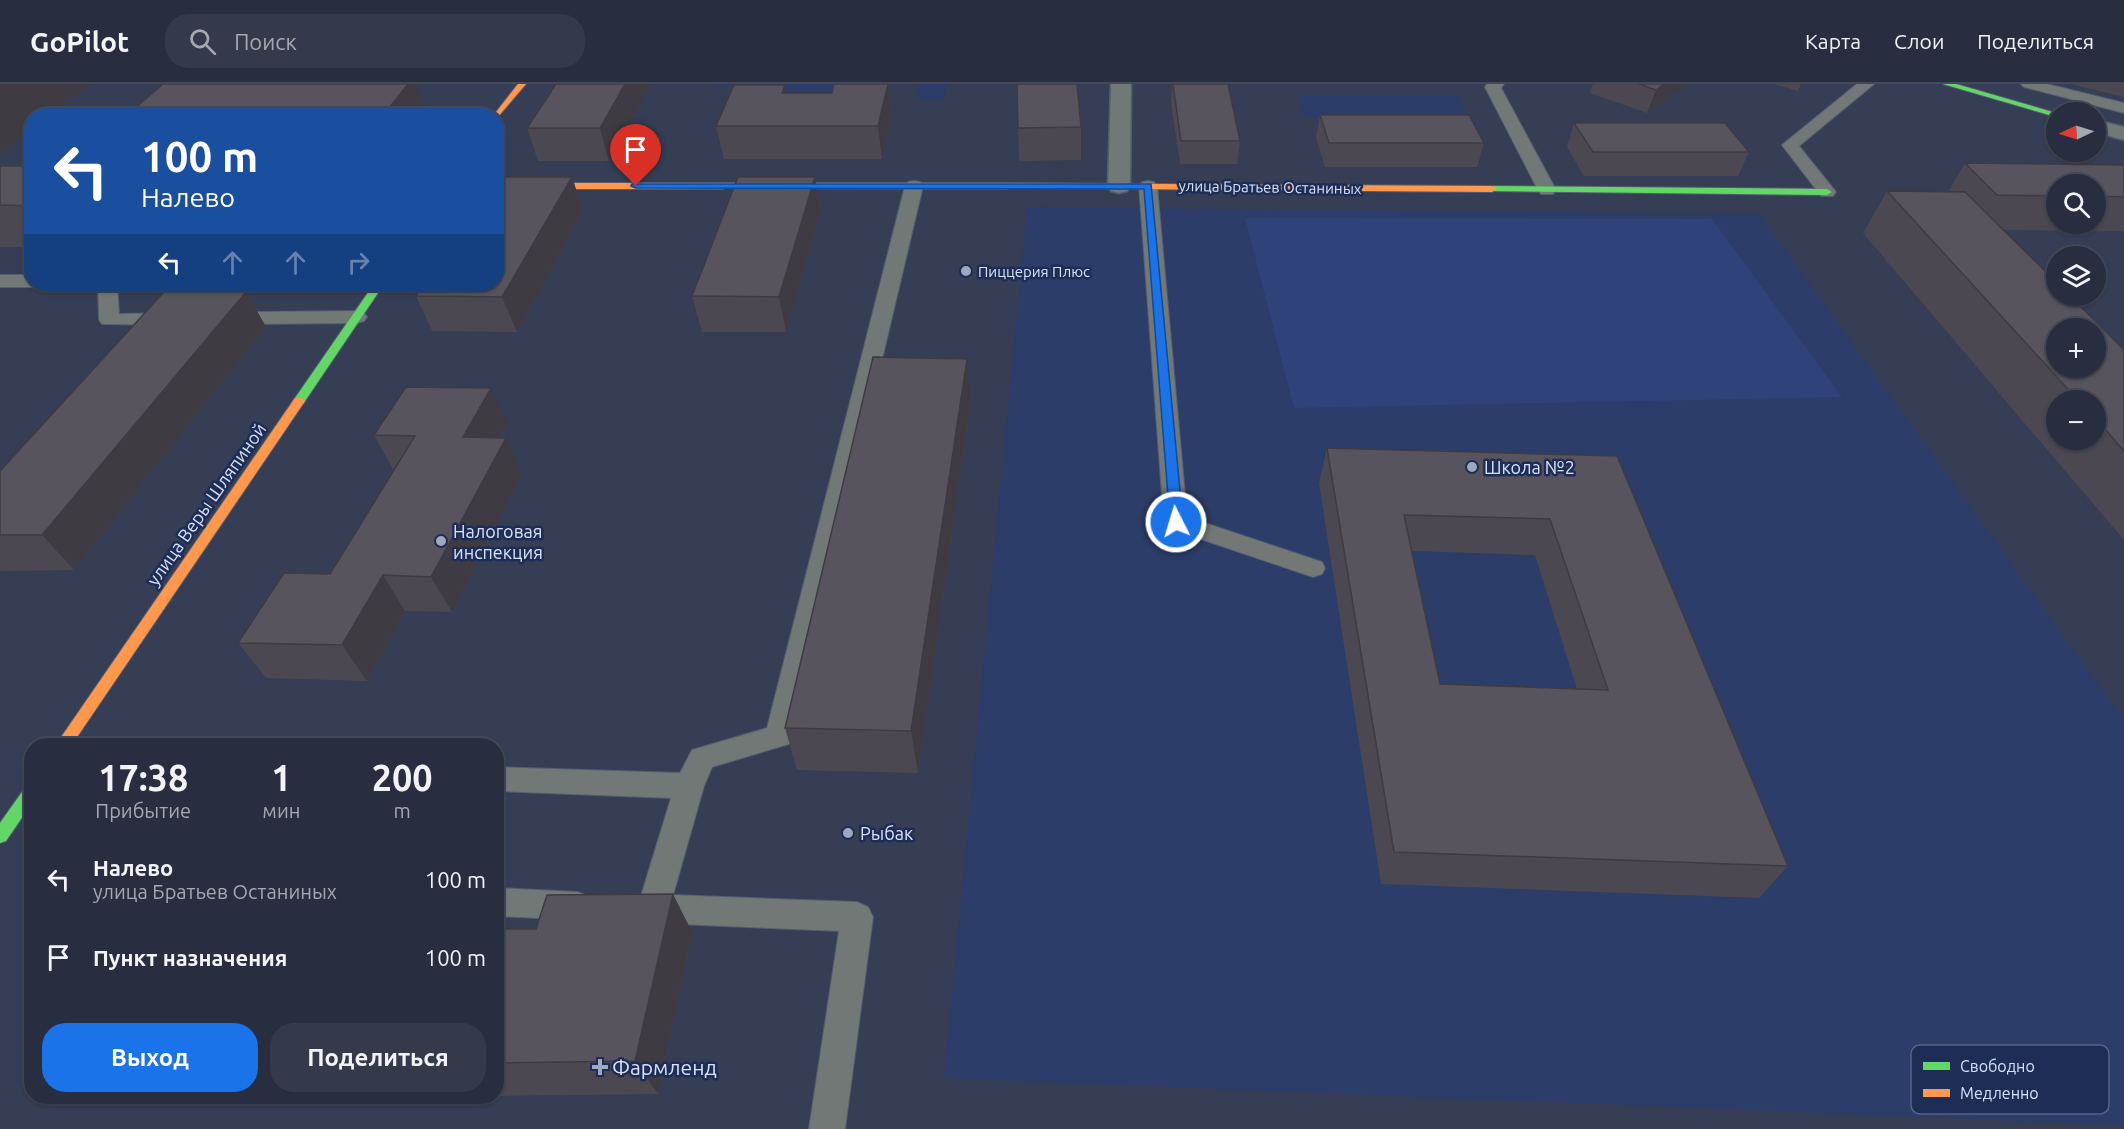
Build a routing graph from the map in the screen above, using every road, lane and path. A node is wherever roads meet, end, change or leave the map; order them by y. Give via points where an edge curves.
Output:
1 (522, 84) edge
2 (1121, 84) edge
3 (1496, 84) edge
4 (1866, 84) edge
5 (1947, 84) edge
6 (2029, 84) edge
7 (503, 108) edge
8 (2124, 108) edge
9 (2046, 112) edge
10 (2106, 129) edge
11 (2124, 134) edge
12 (504, 186) edge
13 (914, 186) junction
14 (1119, 186) junction
15 (1148, 186) junction
16 (1546, 190) junction
17 (1827, 192) joint
18 (0, 281) edge
19 (24, 281) edge
20 (108, 291) edge
21 (229, 291) edge
22 (374, 291) edge
23 (357, 317) junction
24 (195, 318) edge
25 (218, 318) edge
26 (242, 318) junction
27 (172, 319) junction
28 (156, 336) edge
29 (1313, 568) dead end
30 (68, 738) edge
31 (504, 779) edge
32 (689, 786) junction
33 (24, 802) edge
34 (0, 836) edge
35 (504, 902) edge
36 (630, 908) junction
37 (827, 1129) edge

1 - 7 street
2 - 14 street
3 - 16 lane via 1493,87
4 - 17 lane via 1790,145
5 - 9 street
6 - 8 lane
10 - 11 street
12 - 13 street, улица Братьев Останиных
13 - 14 street, улица Братьев Останиных
13 - 32 lane via 779,736 702,758
14 - 15 street, улица Братьев Останиных
15 - 16 street, улица Братьев Останиных
15 - 29 lane via 1176,522
16 - 17 street, улица Братьев Останиных
18 - 19 lane
20 - 27 lane via 109,320
21 - 26 lane
22 - 23 street, улица Веры Шляпиной
23 - 26 lane
23 - 30 street, улица Веры Шляпиной
24 - 27 lane
25 - 26 lane
27 - 28 lane
31 - 32 lane
32 - 36 lane
33 - 34 street
35 - 36 lane
36 - 37 lane via 857,917

